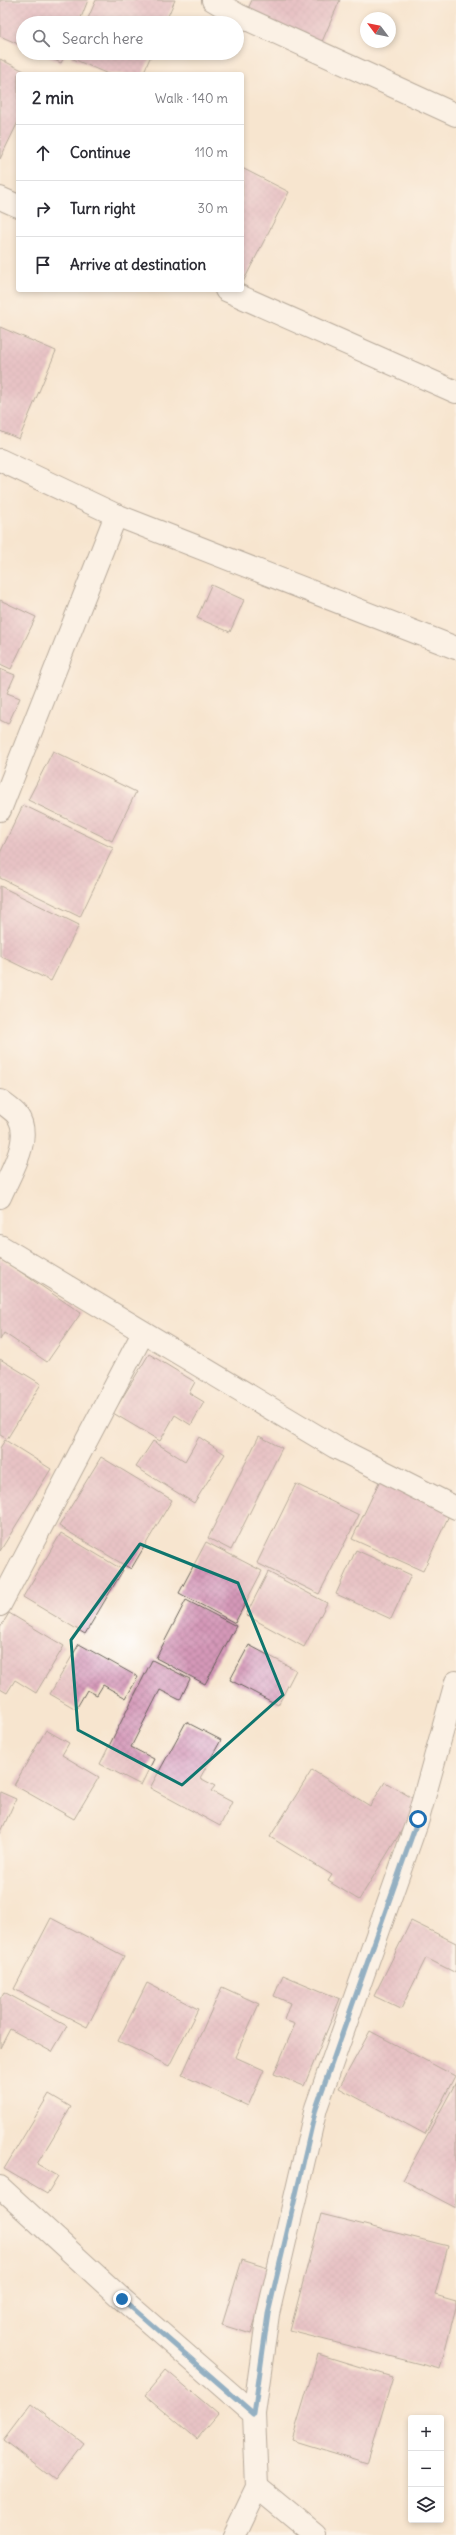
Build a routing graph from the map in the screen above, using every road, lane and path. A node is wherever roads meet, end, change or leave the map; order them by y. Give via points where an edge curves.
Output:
1 (213, 0) edge
2 (240, 16) edge
3 (244, 18) edge
4 (456, 115) edge
5 (0, 198) edge
6 (16, 205) edge
7 (231, 292) edge
8 (456, 392) edge
9 (0, 460) edge
10 (116, 515) junction
11 (456, 648) edge
12 (0, 810) edge
13 (0, 1101) edge
14 (0, 1197) edge
15 (0, 1246) edge
16 (143, 1333) junction
17 (456, 1508) edge
18 (0, 1605) edge
19 (456, 1682) edge
20 (0, 2187) edge
21 (254, 2414) junction
22 (257, 2487) junction
23 (234, 2535) edge
24 (315, 2535) edge

1 - 2 street
3 - 4 street
5 - 6 street
7 - 8 street
9 - 10 street
10 - 11 street
10 - 12 street
13 - 14 street via 17,1115 23,1134 19,1151
15 - 16 street
16 - 17 street via 335,1447
16 - 18 street
19 - 21 street via 418,1819 316,2108 268,2314
20 - 21 street via 122,2299
21 - 22 street
22 - 23 street
22 - 24 street

